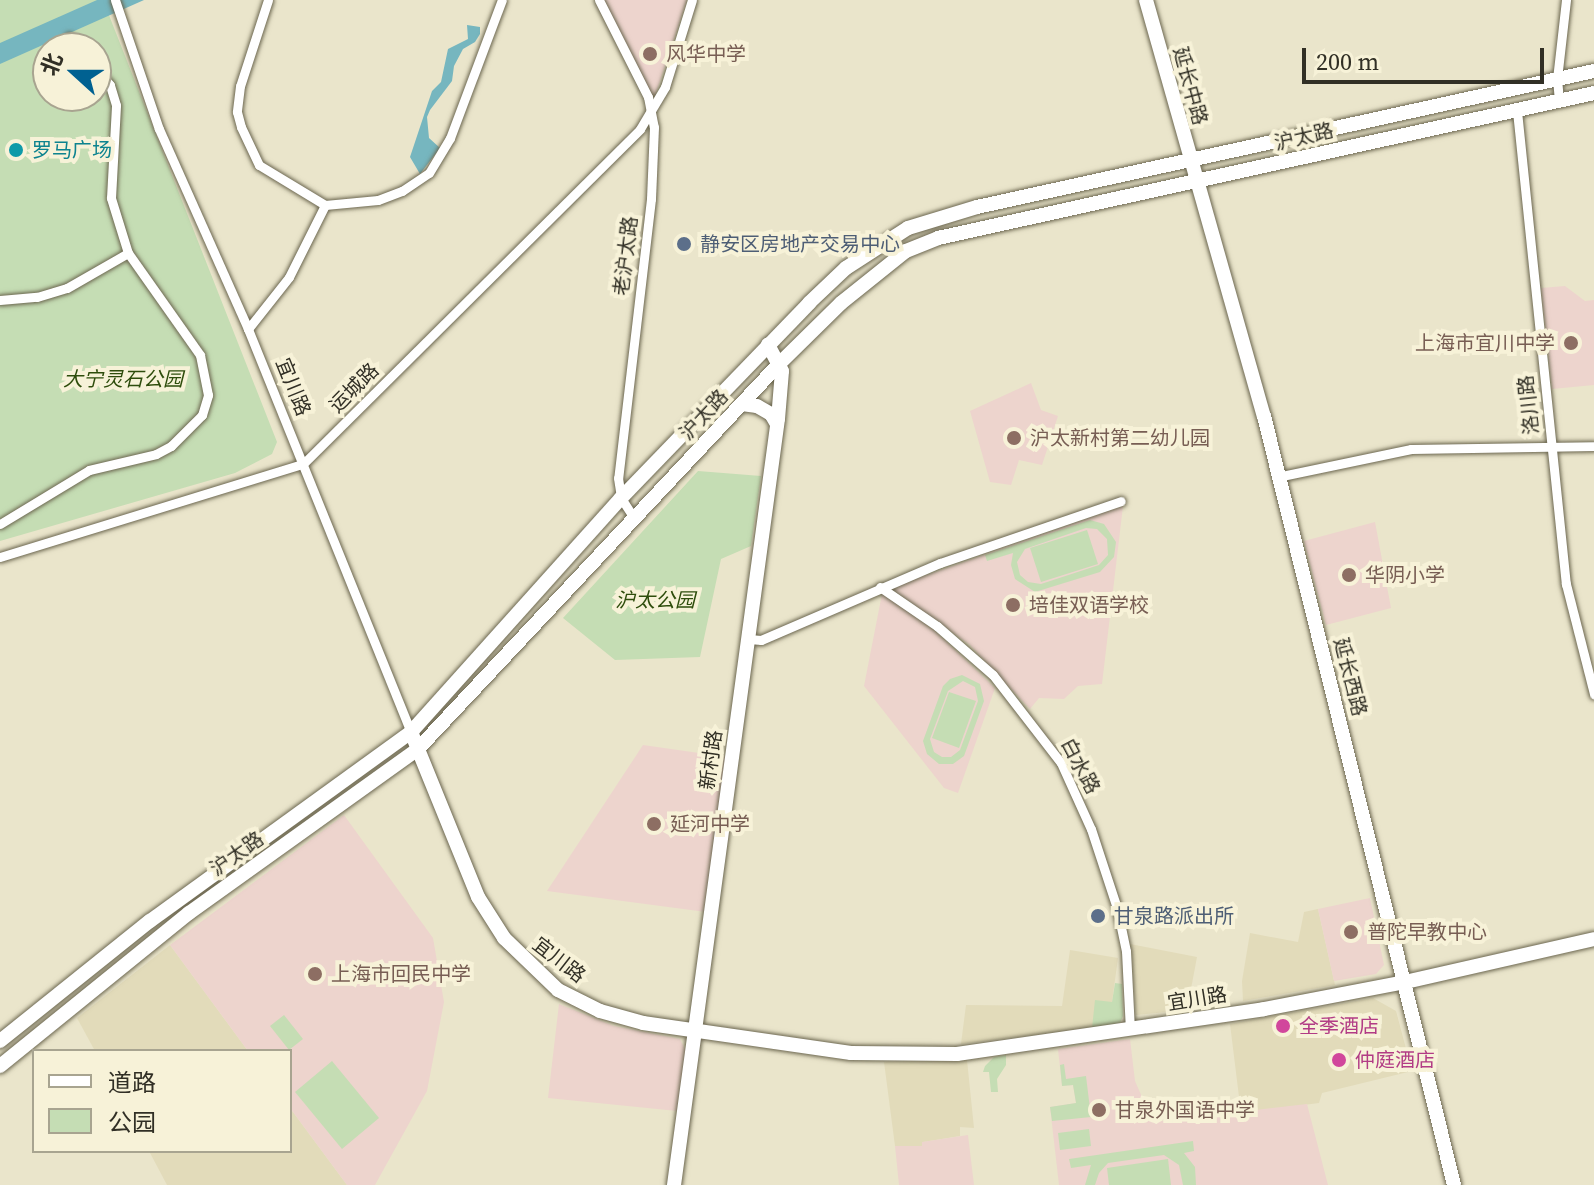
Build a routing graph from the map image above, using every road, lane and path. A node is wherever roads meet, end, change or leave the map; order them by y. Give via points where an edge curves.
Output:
1 (115, 0) edge
2 (268, 0) edge
3 (502, 0) edge
4 (599, 0) edge
5 (692, 0) edge
6 (1146, 0) edge
7 (1566, 0) edge
8 (1594, 71) edge
9 (1557, 79) junction
10 (112, 92) edge
11 (1594, 93) edge
12 (1559, 101) junction
13 (1517, 111) junction
14 (652, 112) junction
15 (1189, 160) junction
16 (1195, 182) junction
17 (325, 205) junction
18 (128, 253) junction
19 (0, 300) edge
20 (248, 329) junction
21 (768, 345) junction
22 (779, 364) junction
23 (742, 404) junction
24 (777, 424) junction
25 (1551, 445) junction
26 (1594, 446) edge
27 (303, 464) junction
28 (1277, 477) junction
29 (621, 498) junction
30 (1121, 501) dead end
31 (634, 518) junction
32 (0, 524) edge
33 (0, 557) edge
34 (880, 587) junction
35 (749, 639) junction
36 (1594, 694) edge
37 (411, 732) junction
38 (417, 750) junction
39 (1594, 939) edge
40 (1405, 982) junction
41 (1130, 1030) junction
42 (695, 1031) junction
43 (0, 1041) edge
44 (0, 1066) edge
45 (674, 1185) edge
46 (1454, 1185) edge

1 - 20 street, 宜川路 via 159,129
2 - 17 street via 240,86 241,127 259,165
3 - 17 street via 450,138 429,173 378,200
4 - 14 street
5 - 14 street, 老沪太路
6 - 15 main road, 延长中路
7 - 9 street
8 - 9 main road, 沪太路
9 - 12 street
9 - 15 main road, 沪太路
10 - 18 street via 116,105 111,198
11 - 12 main road, 沪太路
12 - 13 main road, 沪太路
13 - 16 main road, 沪太路
13 - 25 street, 洛川路
14 - 27 street, 运城路 via 632,138
14 - 29 street, 老沪太路 via 654,165 618,478
15 - 16 main road, 延长中路
15 - 21 main road, 沪太路 via 977,207 908,228 846,268
16 - 22 main road, 沪太路 via 938,238 906,251 841,303
16 - 28 main road, 延长西路
17 - 20 street via 289,277
18 - 19 street via 67,288
18 - 32 street via 200,355 208,395 202,415 171,446 89,470
20 - 27 street, 宜川路
21 - 22 main road, 新村路
21 - 29 main road, 沪太路
22 - 23 main road, 沪太路
22 - 24 main road, 新村路
23 - 24 main road via 757,406
23 - 31 main road, 沪太路
24 - 35 main road, 新村路
25 - 26 street
25 - 28 street via 1411,449
25 - 36 street, 洛川路 via 1566,584
27 - 33 street, 运城路
27 - 37 street, 宜川路
28 - 40 main road, 延长西路
29 - 31 street
29 - 37 main road, 沪太路
30 - 34 street
31 - 38 main road, 沪太路
34 - 35 street via 761,640
34 - 41 street, 白水路 via 937,626 993,675 1061,763 1091,829 1117,908 1126,951
35 - 42 main road, 新村路
37 - 38 main road, 宜川路
37 - 43 main road, 沪太路 via 150,921
38 - 42 main road, 宜川路 via 478,897 525,962 558,990 600,1011
38 - 44 main road, 沪太路 via 189,913
39 - 40 main road, 宜川路
40 - 41 main road, 宜川路
40 - 46 main road, 延长西路
41 - 42 main road, 宜川路 via 974,1053 910,1056
42 - 45 main road, 新村路

